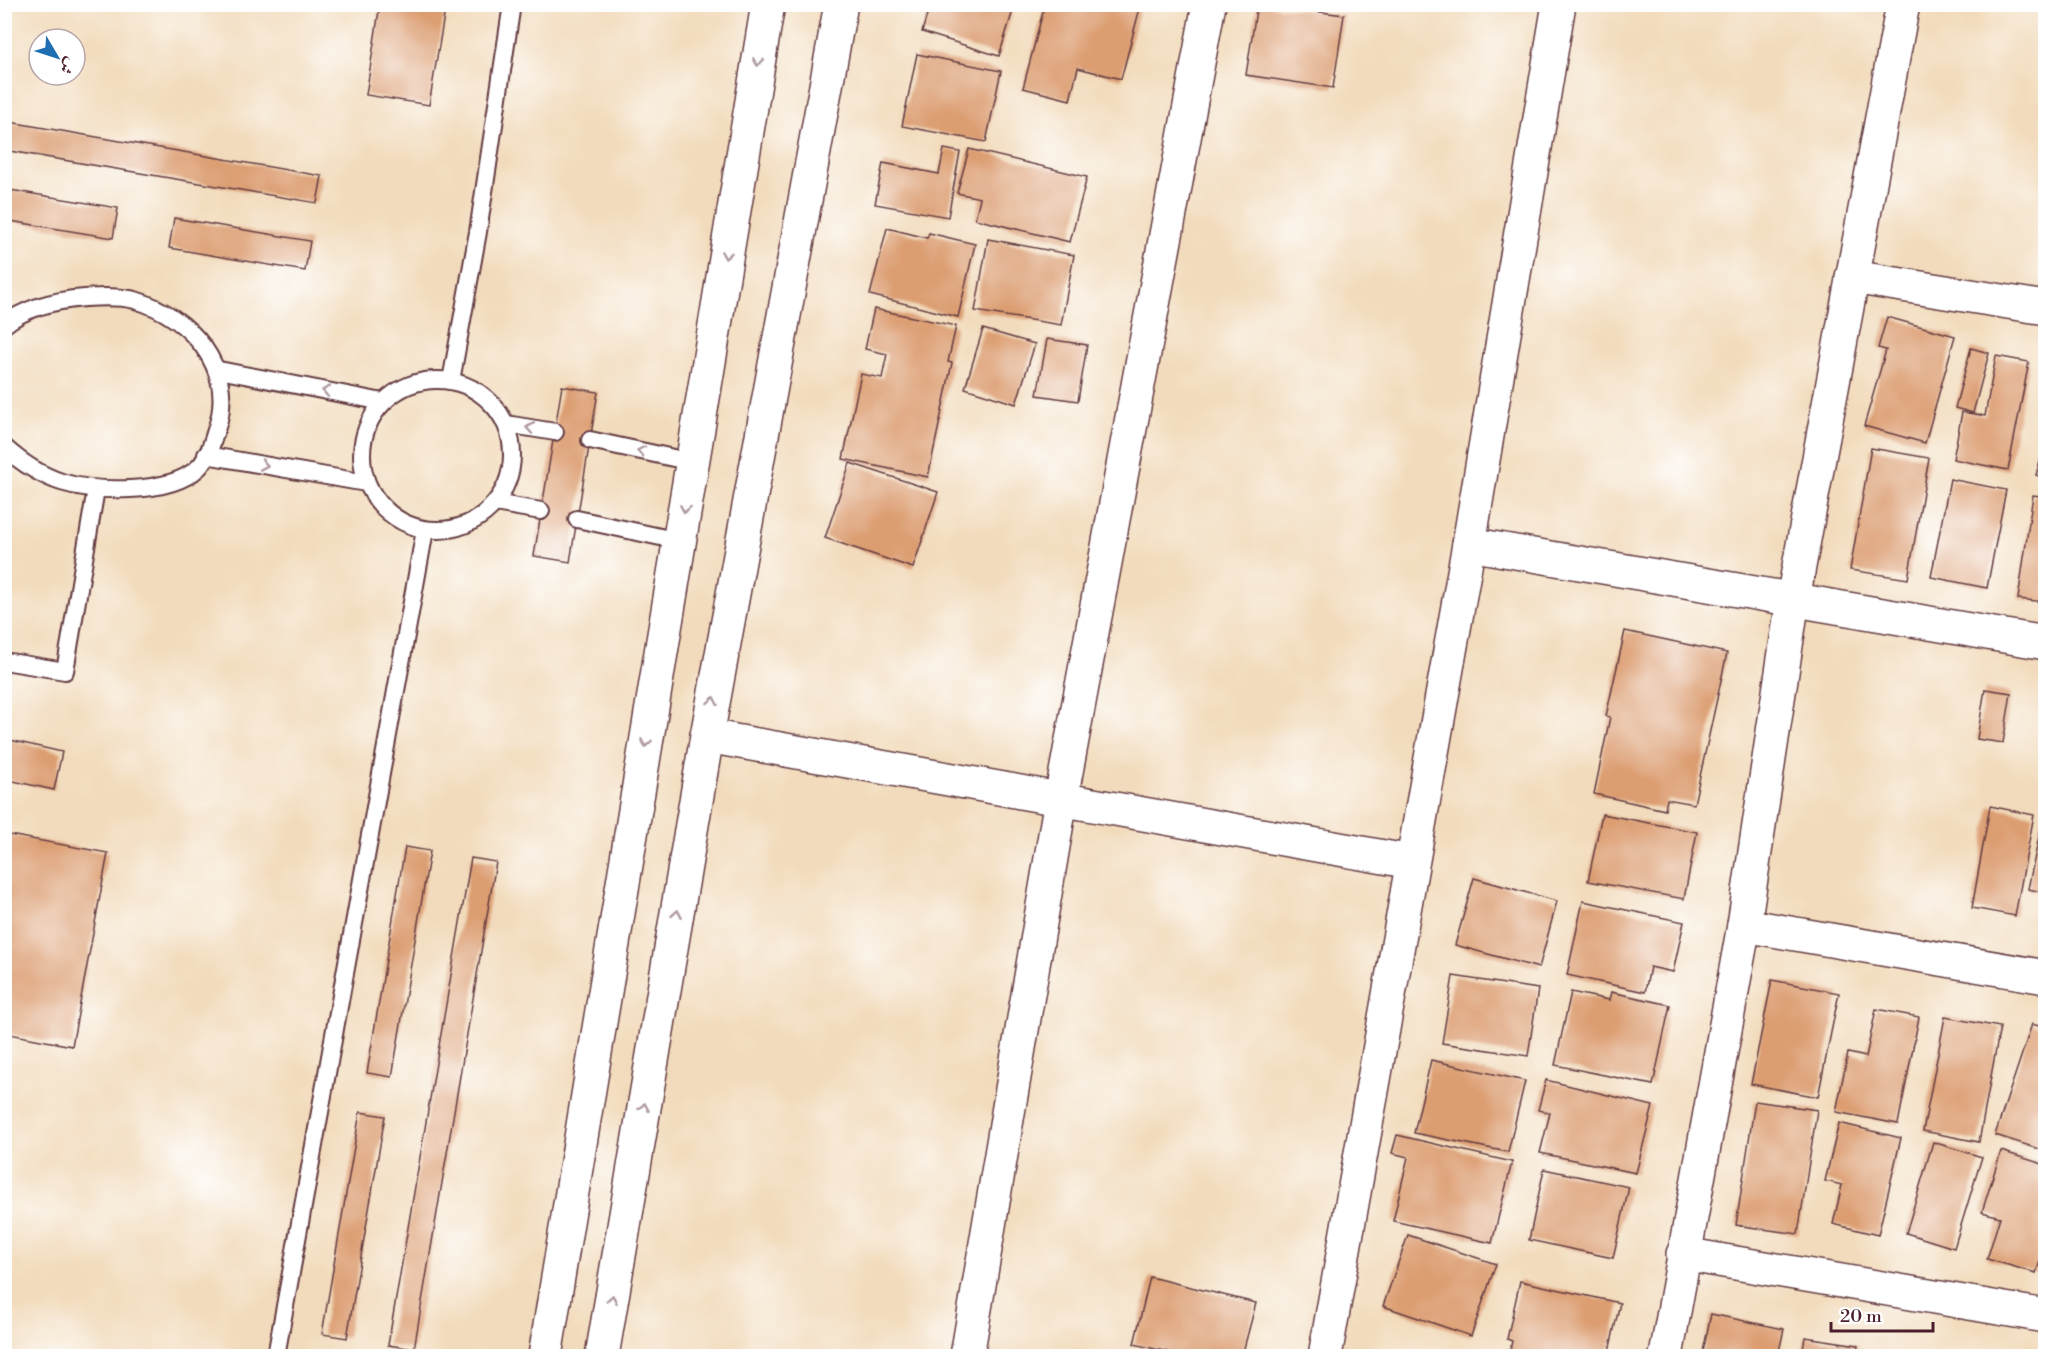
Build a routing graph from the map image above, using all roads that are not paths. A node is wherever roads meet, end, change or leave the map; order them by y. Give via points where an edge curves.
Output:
1 (513, 4) edge
2 (768, 4) edge
3 (841, 4) edge
4 (1209, 4) edge
5 (1559, 4) edge
6 (1903, 4) edge
7 (1852, 277) junction
8 (2046, 308) edge
9 (4, 325) edge
10 (219, 370) junction
11 (452, 381) junction
12 (383, 402) junction
13 (506, 423) junction
14 (555, 432) dead end
15 (590, 440) dead end
16 (4, 447) edge
17 (206, 455) junction
18 (692, 462) junction
19 (366, 483) junction
20 (96, 489) junction
21 (495, 503) junction
22 (541, 511) dead end
23 (577, 519) dead end
24 (425, 530) junction
25 (679, 541) junction
26 (1469, 544) junction
27 (1793, 599) junction
28 (2046, 643) edge
29 (4, 661) edge
30 (707, 736) junction
31 (1061, 799) junction
32 (1412, 862) junction
33 (1744, 925) junction
34 (2046, 977) edge
35 (1683, 1254) junction
36 (2046, 1316) edge
37 (276, 1356) edge
38 (545, 1356) edge
39 (602, 1356) edge
40 (967, 1356) edge
41 (1325, 1356) edge
42 (1666, 1356) edge

1 - 11 lane
2 -> 18 street
30 -> 3 street
4 - 31 street
5 - 26 street
6 - 7 street
7 - 8 street
7 - 27 street
9 - 10 lane via 28,310 66,299 135,300 188,329
12 -> 10 lane
10 - 17 lane via 219,420
11 - 12 lane via 420,381
11 - 13 lane via 482,394
12 - 19 lane via 370,420 363,440 361,462
14 -> 13 lane
13 - 21 lane via 513,449 512,470
18 -> 15 lane
16 - 20 lane via 52,480
17 -> 19 lane
17 - 20 lane via 199,468 174,481 147,488
18 -> 25 street
19 - 24 lane via 392,517
20 - 29 lane via 65,671
21 - 22 lane
21 - 24 lane via 474,521 454,529
23 - 25 lane
24 - 37 lane
25 -> 38 street
26 - 27 street
26 - 32 street
27 - 28 street
27 - 33 street
30 - 31 street
39 -> 30 street
31 - 32 street
31 - 40 street
32 - 41 street
33 - 34 street
33 - 35 street
35 - 36 street
35 - 42 street

